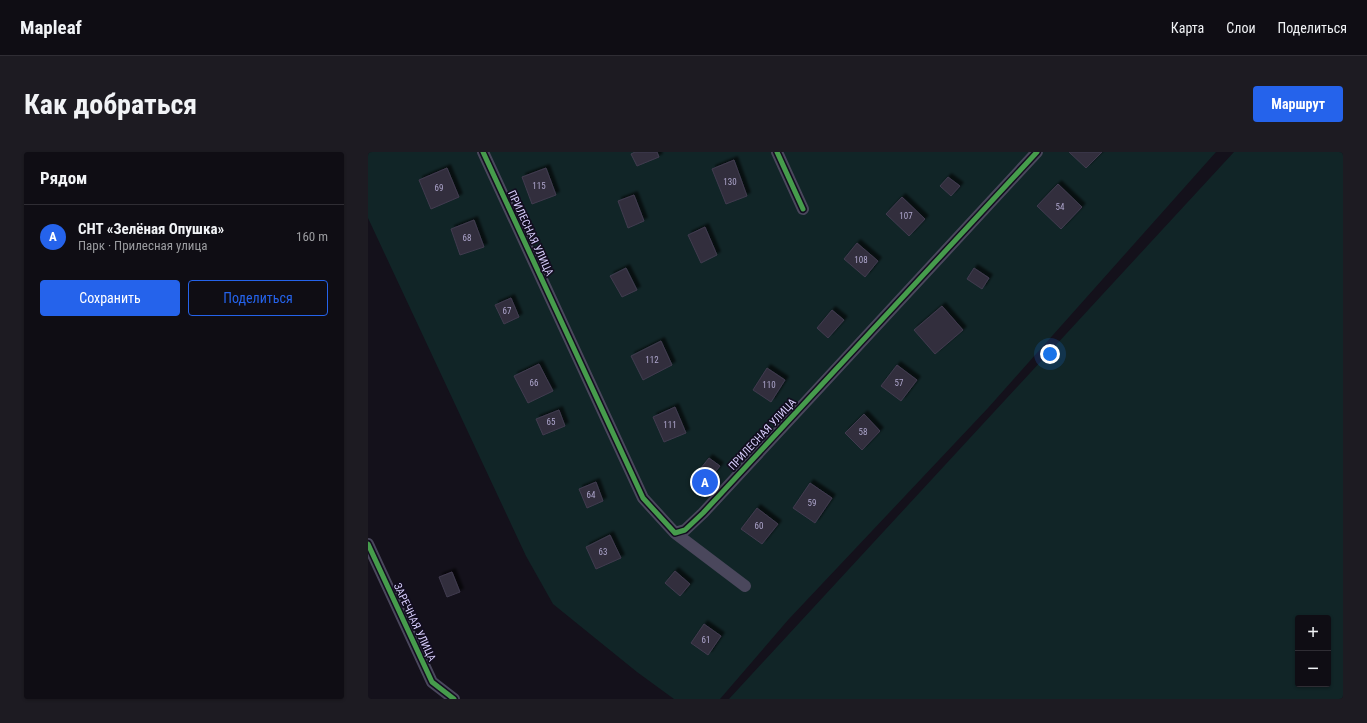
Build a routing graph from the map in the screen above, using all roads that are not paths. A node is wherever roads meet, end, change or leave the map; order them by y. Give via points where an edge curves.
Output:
1 (483, 152) edge
2 (777, 152) edge
3 (1036, 152) edge
4 (803, 209) dead end
5 (675, 534) junction
6 (368, 544) edge
7 (745, 586) dead end
8 (454, 699) edge

1 - 5 street, ПРИЛЕСНАЯ УЛИЦА via 643,498
2 - 4 street
3 - 5 street, ПРИЛЕСНАЯ УЛИЦА via 703,513 685,530
5 - 7 street
6 - 8 street, ЗАРЕЧНАЯ УЛИЦА via 432,682

